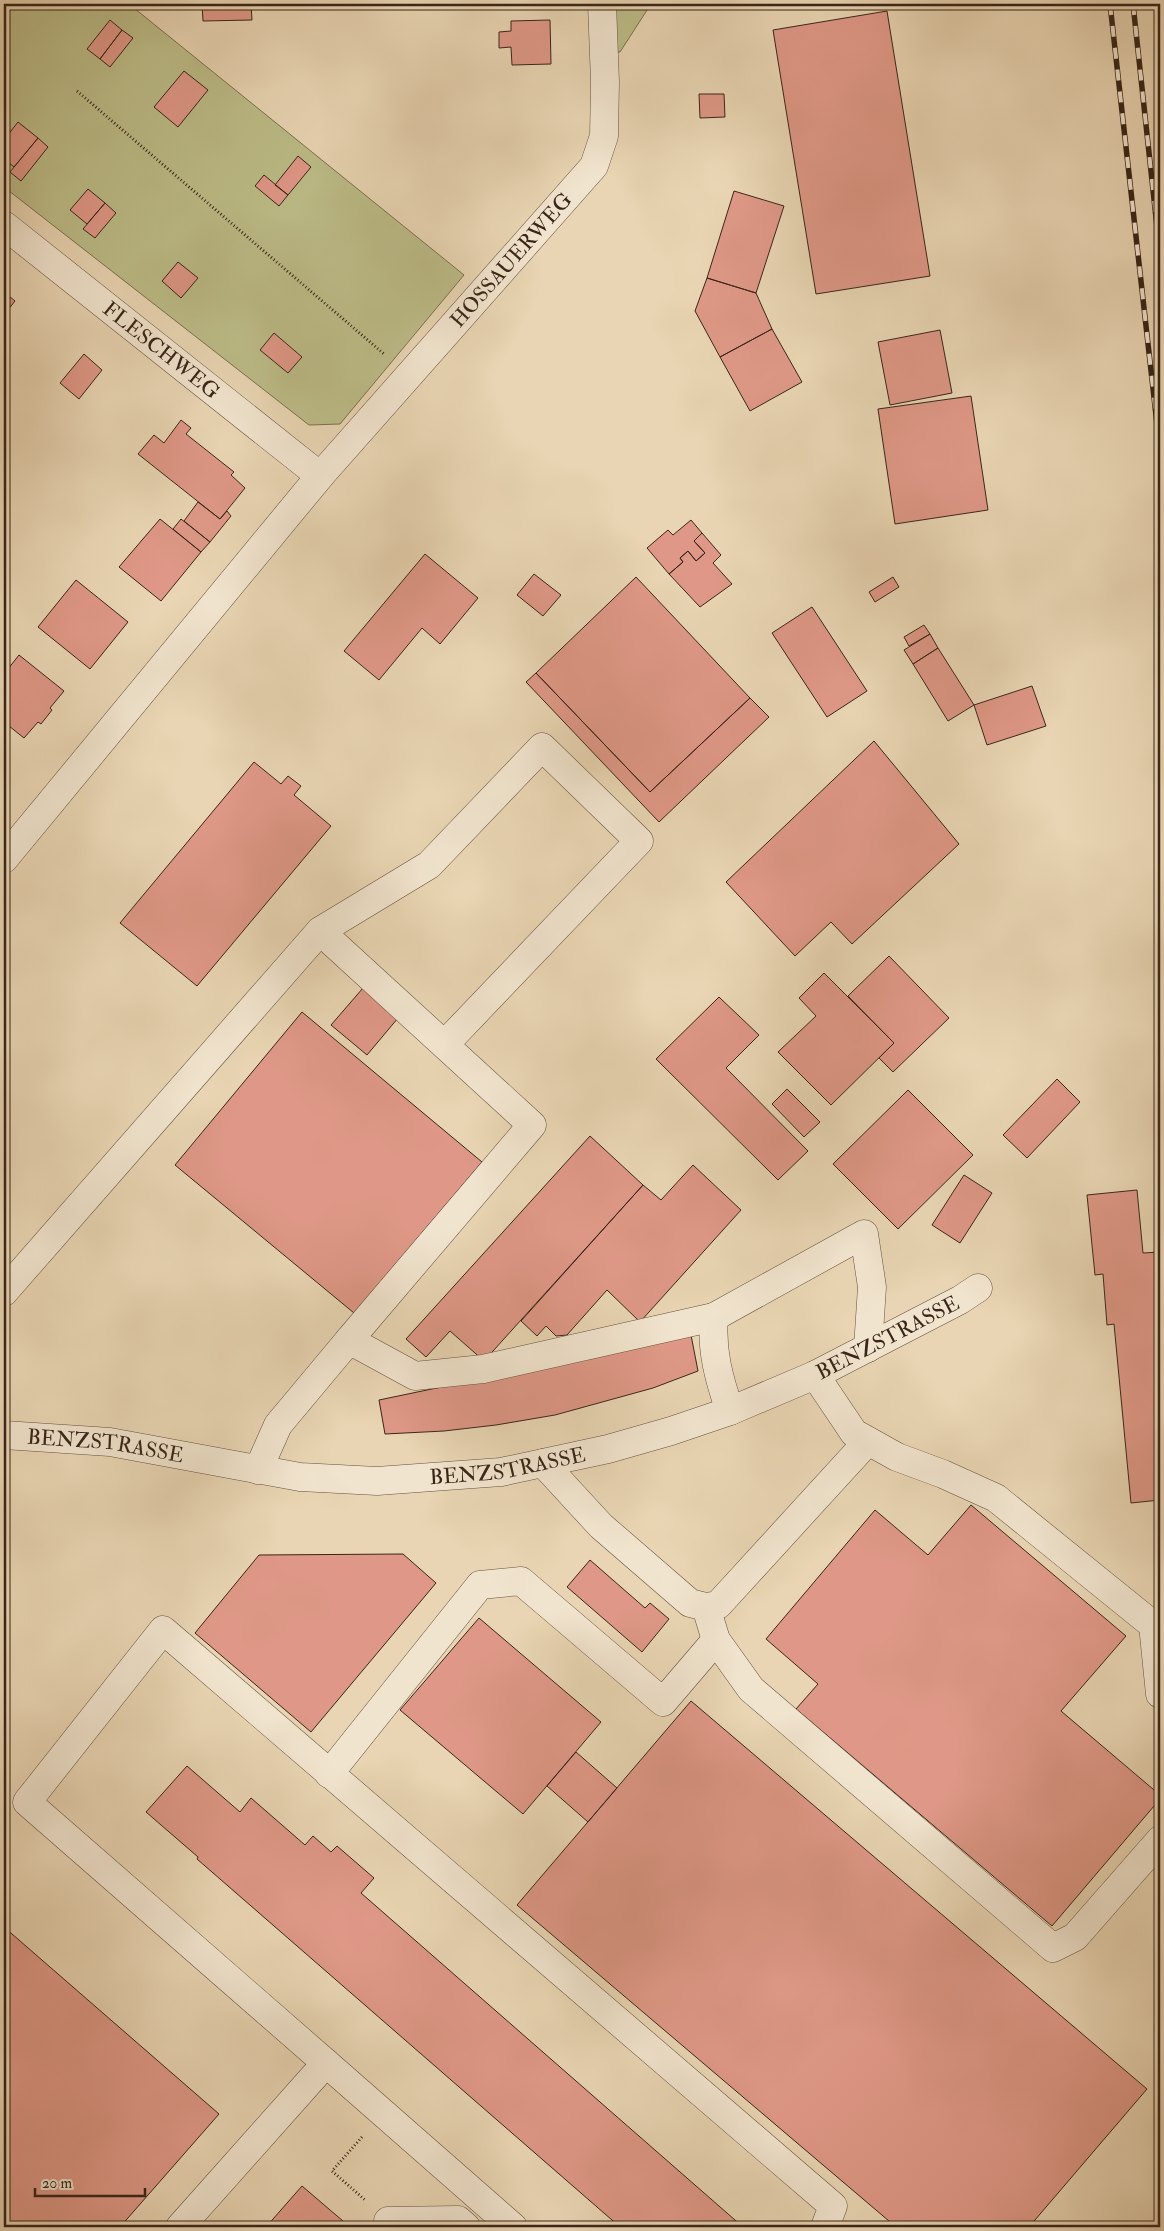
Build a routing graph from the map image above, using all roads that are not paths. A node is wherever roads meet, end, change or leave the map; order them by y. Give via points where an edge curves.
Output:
1 (602, 4) edge
2 (4, 225) edge
3 (320, 476) junction
4 (4, 859) edge
5 (320, 931) junction
6 (445, 1044) junction
7 (978, 1288) dead end
8 (4, 1292) edge
9 (714, 1317) junction
10 (349, 1340) junction
11 (868, 1348) junction
12 (814, 1375) junction
13 (730, 1411) junction
14 (4, 1435) edge
15 (868, 1441) junction
16 (543, 1463) junction
17 (258, 1470) junction
18 (706, 1607) junction
19 (716, 1640) junction
20 (1160, 1694) edge
21 (329, 1774) junction
22 (1160, 1840) edge
23 (326, 2063) junction
24 (388, 2220) road end
25 (180, 2227) edge
26 (466, 2227) edge
27 (514, 2227) edge
28 (824, 2227) edge

1 - 3 street, HOSSAUERWEG via 604,136 594,166
2 - 3 street, FLESCHWEG
3 - 4 street, HOSSAUERWEG
5 - 6 street
5 - 6 street via 429,865 542,748 639,841
5 - 8 street
6 - 10 street via 532,1126
7 - 11 street, BENZSTRASSE
9 - 10 street via 483,1369 415,1376
9 - 11 street via 864,1234 872,1287
9 - 13 street via 716,1363
10 - 17 street via 278,1425
11 - 12 street, BENZSTRASSE
12 - 13 street, BENZSTRASSE
12 - 15 street via 854,1433
13 - 16 street, BENZSTRASSE via 671,1432
14 - 17 street, BENZSTRASSE via 110,1442
15 - 18 street via 718,1605
15 - 20 street via 897,1457 996,1498 1153,1625
16 - 17 street, BENZSTRASSE via 501,1472 377,1481 300,1477
16 - 18 street via 600,1526 690,1603
18 - 19 street
19 - 21 street via 663,1702 522,1581 480,1585
19 - 22 street via 751,1689 1052,1948 1075,1937
21 - 23 street via 163,1630 27,1802
21 - 28 street via 833,2206
23 - 25 street
23 - 27 street
24 - 26 street via 458,2220

